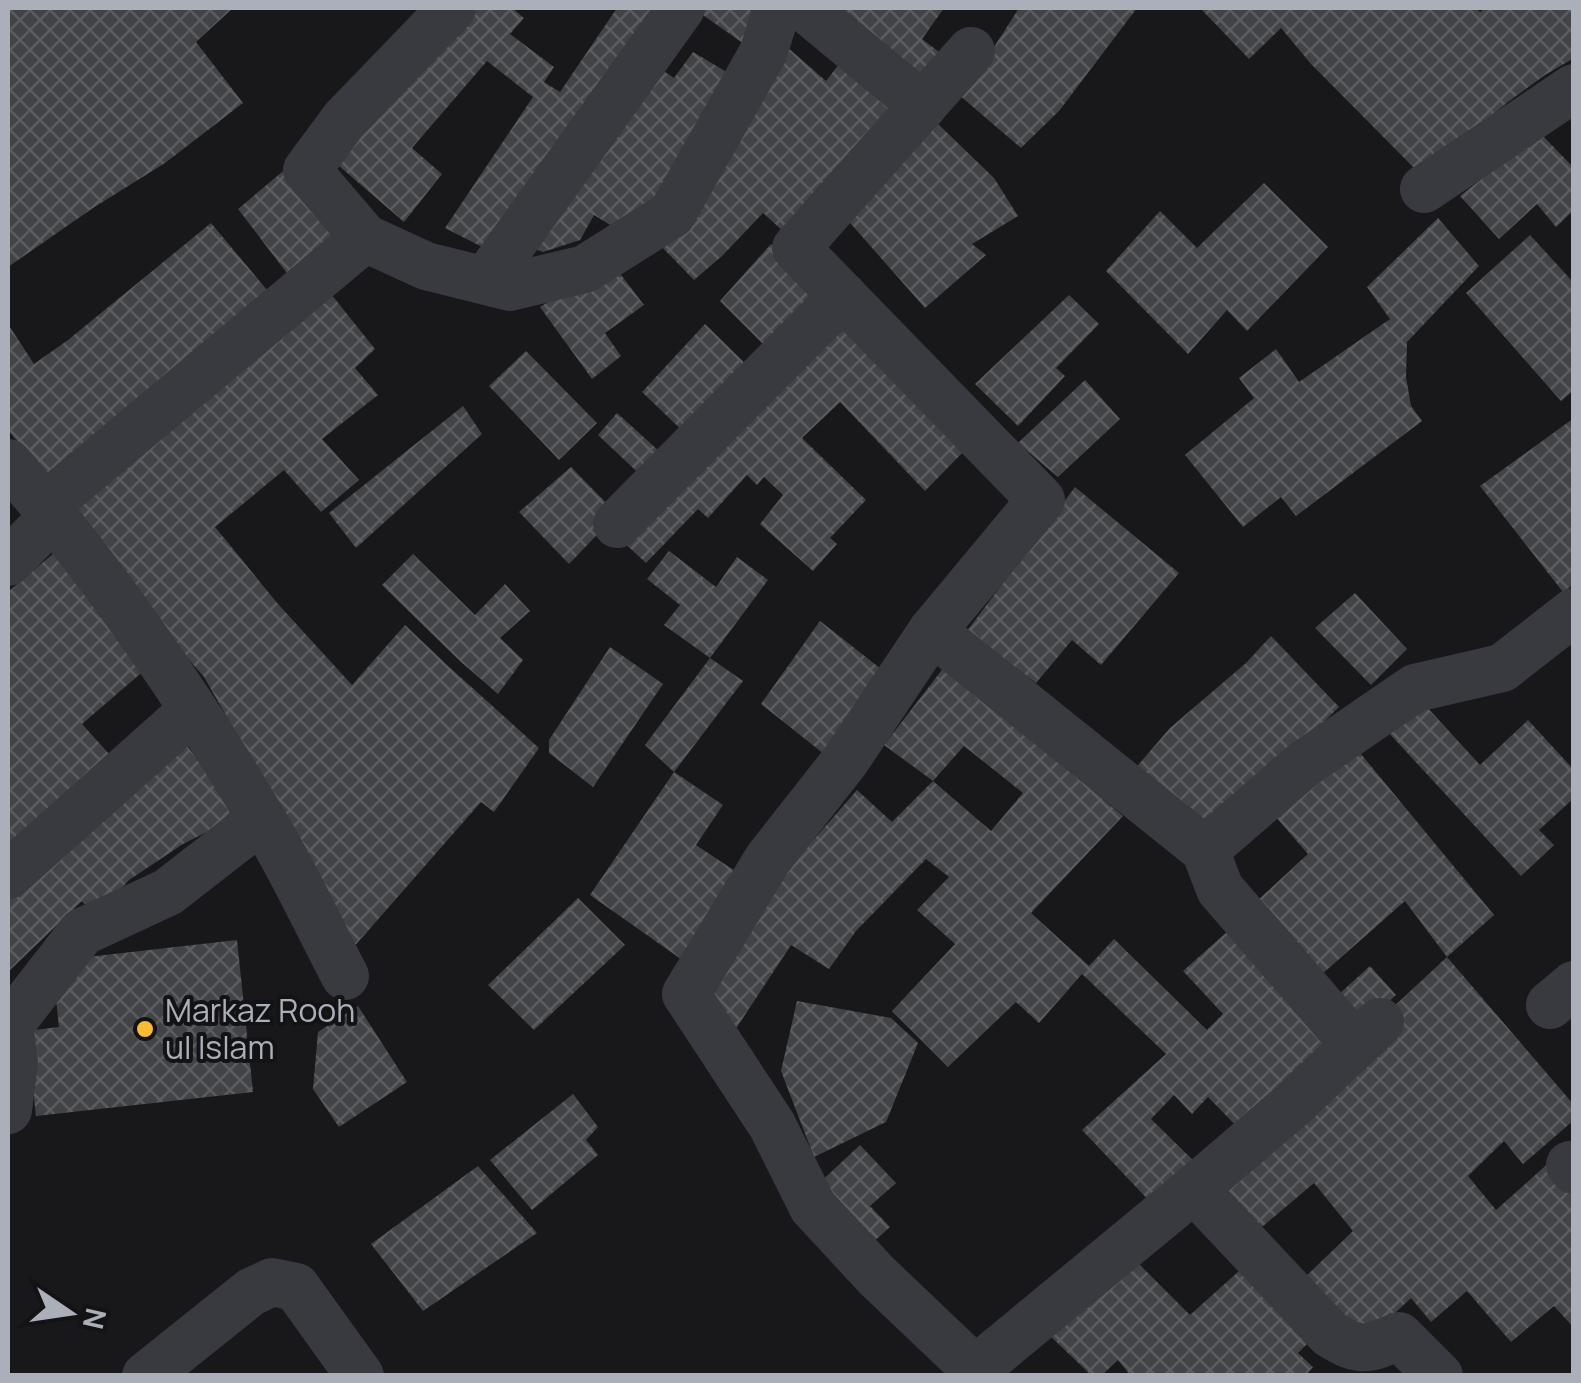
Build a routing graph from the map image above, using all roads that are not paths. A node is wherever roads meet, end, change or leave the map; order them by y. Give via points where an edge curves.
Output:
1 (452, 8) edge
2 (681, 8) edge
3 (774, 8) edge
4 (804, 8) edge
5 (972, 51) dead end
6 (1574, 88) edge
7 (923, 106) junction
8 (1424, 189) dead end
9 (366, 238) junction
10 (486, 280) junction
11 (843, 296) junction
12 (8, 463) edge
13 (49, 511) junction
14 (617, 524) dead end
15 (8, 562) edge
16 (1574, 612) edge
17 (932, 630) junction
18 (193, 710) junction
19 (262, 820) junction
20 (1205, 850) junction
21 (8, 875) edge
22 (345, 976) dead end
23 (8, 1026) edge
24 (8, 1110) edge
25 (1194, 1189) junction
26 (979, 1372) edge
27 (146, 1376) edge
28 (360, 1376) edge
29 (1439, 1376) edge

1 - 9 street via 344,120 307,170
2 - 10 street
3 - 10 street via 764,50 672,214 585,268 510,287
4 - 7 street
5 - 7 street
6 - 8 street
7 - 11 street via 796,248
9 - 10 street via 426,266
9 - 13 street
11 - 14 street
11 - 17 street via 1041,500
12 - 13 street
13 - 15 street
13 - 18 street
16 - 20 street via 1502,668 1415,688 1304,764
17 - 20 street
17 - 26 street via 846,760 768,859 686,994 772,1125 813,1207
18 - 19 street
18 - 21 street
19 - 22 street
19 - 23 street via 168,892 82,932
20 - 25 street via 1220,890 1367,1034
23 - 24 street via 14,1062
25 - 26 street
25 - 29 street via 1330,1334 1351,1347 1399,1336
27 - 28 street via 272,1282 296,1287

